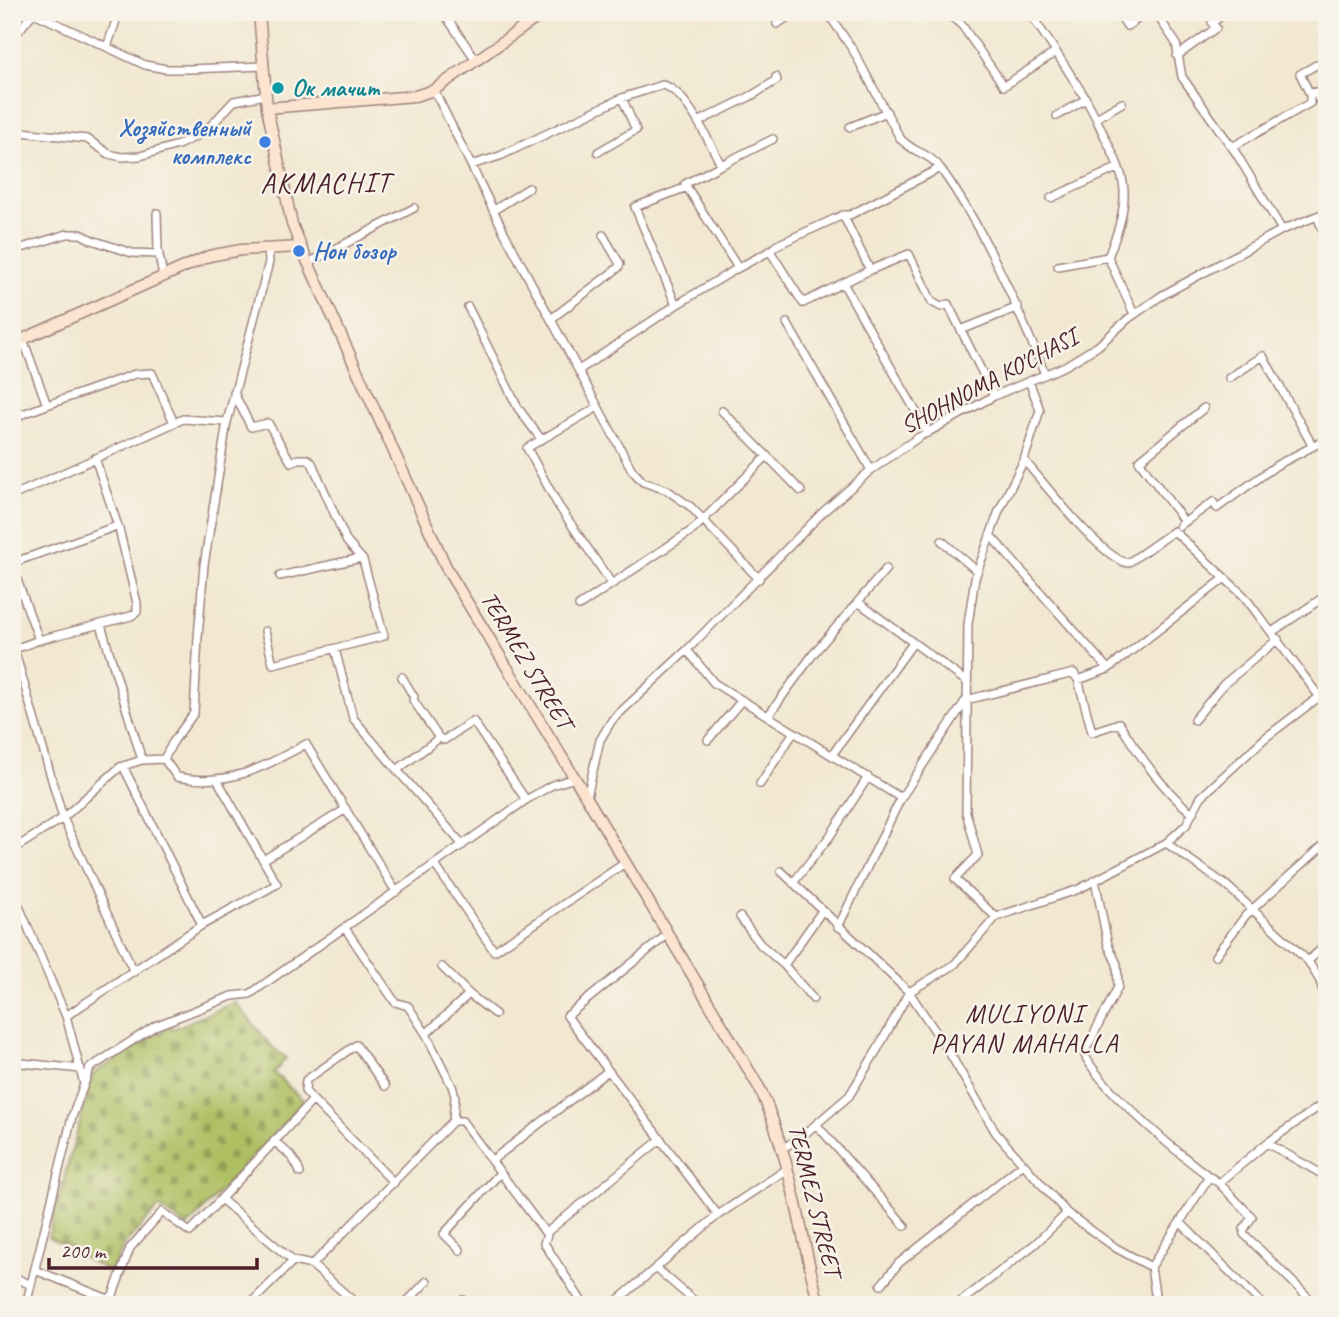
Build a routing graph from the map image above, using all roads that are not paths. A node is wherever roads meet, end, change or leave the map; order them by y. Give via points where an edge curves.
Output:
1 (119, 12) edge
2 (259, 12) edge
3 (443, 12) edge
4 (545, 12) edge
5 (795, 12) edge
6 (827, 12) edge
7 (945, 12) edge
8 (1029, 12) edge
9 (1118, 12) edge
10 (1148, 12) edge
11 (1155, 12) edge
12 (1226, 12) edge
13 (32, 13) edge
14 (776, 24) dead end
15 (12, 39) edge
16 (107, 47) junction
17 (1055, 52) junction
18 (1177, 57) junction
19 (1327, 59) edge
20 (476, 60) junction
21 (264, 65) junction
22 (776, 77) dead end
23 (434, 90) junction
24 (1310, 94) junction
25 (266, 95) junction
26 (622, 98) junction
27 (1086, 99) junction
28 (1122, 103) dead end
29 (267, 108) junction
30 (887, 112) junction
31 (1327, 115) edge
32 (1057, 116) dead end
33 (1096, 118) junction
34 (698, 122) junction
35 (850, 127) dead end
36 (12, 131) edge
37 (773, 139) dead end
38 (1232, 148) junction
39 (598, 152) dead end
40 (471, 165) junction
41 (721, 165) junction
42 (940, 168) junction
43 (1117, 168) junction
44 (687, 187) junction
45 (528, 188) dead end
46 (1051, 198) dead end
47 (414, 208) dead end
48 (494, 210) junction
49 (1327, 212) edge
50 (157, 214) dead end
51 (843, 215) junction
52 (1317, 216) junction
53 (1282, 230) junction
54 (603, 235) dead end
55 (1327, 240) edge
56 (301, 247) junction
57 (268, 248) junction
58 (12, 251) edge
59 (770, 251) junction
60 (158, 254) junction
61 (1108, 257) junction
62 (307, 263) junction
63 (1058, 266) dead end
64 (738, 268) junction
65 (870, 270) junction
66 (163, 276) junction
67 (843, 283) junction
68 (676, 305) junction
69 (468, 307) dead end
70 (1018, 307) junction
71 (1134, 314) junction
72 (551, 319) junction
73 (788, 323) dead end
74 (961, 330) junction
75 (12, 331) edge
76 (18, 341) edge
77 (579, 370) junction
78 (1045, 374) junction
79 (1229, 378) dead end
80 (1030, 382) junction
81 (234, 392) junction
82 (994, 396) junction
83 (47, 405) junction
84 (598, 407) junction
85 (1204, 408) dead end
86 (722, 411) dead end
87 (20, 415) dead end
88 (227, 422) junction
89 (174, 423) junction
90 (928, 432) junction
91 (541, 439) junction
92 (1327, 439) edge
93 (1312, 445) junction
94 (767, 456) junction
95 (95, 458) junction
96 (1024, 460) junction
97 (871, 470) junction
98 (801, 491) dead end
99 (12, 496) edge
100 (704, 520) junction
101 (1182, 524) junction
102 (117, 526) junction
103 (1174, 531) junction
104 (990, 536) junction
105 (942, 541) dead end
106 (361, 558) junction
107 (12, 565) edge
108 (886, 569) dead end
109 (977, 571) junction
110 (280, 576) dead end
111 (1225, 578) junction
112 (759, 579) junction
113 (612, 584) junction
114 (1327, 595) edge
115 (858, 602) junction
116 (579, 606) dead end
117 (101, 625) junction
118 (265, 631) dead end
119 (1272, 632) junction
120 (1278, 639) junction
121 (39, 640) junction
122 (913, 643) junction
123 (335, 649) junction
124 (13, 650) edge
125 (687, 650) junction
126 (1108, 669) junction
127 (402, 677) dead end
128 (1078, 679) junction
129 (967, 682) junction
130 (1327, 691) edge
131 (1319, 696) junction
132 (742, 700) junction
133 (966, 700) junction
134 (768, 716) junction
135 (1194, 720) dead end
136 (794, 732) junction
137 (439, 738) junction
138 (708, 740) dead end
139 (832, 755) junction
140 (164, 759) junction
141 (142, 760) junction
142 (123, 766) junction
143 (397, 770) junction
144 (868, 777) junction
145 (575, 778) junction
146 (218, 781) junction
147 (760, 784) dead end
148 (587, 798) junction
149 (901, 798) junction
150 (526, 800) junction
151 (346, 809) junction
152 (1192, 813) junction
153 (63, 818) junction
154 (1327, 842) edge
155 (1166, 843) junction
156 (463, 845) junction
157 (12, 850) edge
158 (263, 859) junction
159 (625, 863) junction
160 (436, 865) junction
161 (781, 871) dead end
162 (1095, 880) junction
163 (793, 883) junction
164 (12, 890) edge
165 (397, 892) junction
166 (1253, 909) junction
167 (822, 911) junction
168 (740, 917) dead end
169 (996, 917) junction
170 (202, 925) junction
171 (838, 927) junction
172 (345, 928) junction
173 (668, 934) junction
174 (1327, 944) edge
175 (1215, 956) dead end
176 (1308, 961) junction
177 (785, 965) junction
178 (442, 967) dead end
179 (134, 972) junction
180 (1323, 981) edge
181 (909, 992) junction
182 (469, 994) junction
183 (813, 999) dead end
184 (1327, 1004) edge
185 (495, 1014) dead end
186 (66, 1016) junction
187 (426, 1034) junction
188 (12, 1062) edge
189 (81, 1069) junction
190 (608, 1071) junction
191 (85, 1084) junction
192 (384, 1086) dead end
193 (313, 1100) junction
194 (1327, 1101) edge
195 (453, 1121) junction
196 (816, 1124) junction
197 (662, 1139) junction
198 (274, 1141) junction
199 (1267, 1143) junction
200 (783, 1148) junction
201 (491, 1161) junction
202 (1023, 1164) junction
203 (787, 1168) junction
204 (300, 1173) dead end
205 (500, 1173) junction
206 (1209, 1177) junction
207 (1327, 1177) edge
208 (394, 1183) junction
209 (1219, 1183) junction
210 (221, 1199) junction
211 (1067, 1213) junction
212 (718, 1215) junction
213 (1180, 1222) junction
214 (905, 1226) dead end
215 (546, 1233) junction
216 (460, 1250) dead end
217 (293, 1261) junction
218 (312, 1265) junction
219 (1151, 1267) junction
220 (656, 1268) junction
221 (35, 1270) junction
222 (12, 1276) edge
223 (427, 1280) dead end
224 (881, 1284) dead end
225 (31, 1285) junction
226 (108, 1299) junction
227 (1155, 1303) edge
228 (355, 1304) edge
229 (958, 1304) edge
230 (26, 1305) edge
231 (116, 1305) edge
232 (249, 1305) edge
233 (404, 1305) edge
234 (584, 1305) edge
235 (612, 1305) edge
236 (699, 1305) edge
237 (819, 1305) edge
238 (1263, 1305) edge
239 (1316, 1305) edge

1 - 16 street
2 - 21 main road, TERMEZ STREET
3 - 20 street
4 - 20 main road
5 - 14 street
6 - 30 street
7 - 17 street via 961,24 1004,86
8 - 17 street
9 - 10 street via 1127,26
11 - 18 street via 1176,43
12 - 18 street via 1212,23 1216,29
13 - 15 street
13 - 16 street
16 - 21 street via 128,59 166,69
17 - 27 street
18 - 38 street via 1182,77
19 - 24 street via 1300,74
20 - 23 main road
21 - 25 main road, TERMEZ STREET
22 - 34 street via 751,96
23 - 29 main road via 415,96
23 - 40 street
24 - 31 street via 1315,92
24 - 38 street via 1310,103
25 - 29 main road, TERMEZ STREET
25 - 36 street via 234,101 205,132 140,156 109,154 87,139
26 - 34 street via 668,86
26 - 39 street via 636,130
26 - 40 street via 500,156
27 - 32 street
27 - 33 street
28 - 33 street
29 - 56 main road, TERMEZ STREET
30 - 35 street
30 - 42 street via 907,146 928,155
33 - 43 street
34 - 41 street
37 - 41 street
38 - 53 street
40 - 48 street
41 - 44 street via 685,184
42 - 51 street
42 - 70 street via 980,232
43 - 46 street
43 - 61 street via 1124,191
44 - 64 street
44 - 68 street via 635,207
45 - 48 street
47 - 62 street
48 - 72 street
49 - 52 street, SHOHNOMA KO'CHASI
50 - 60 street
51 - 59 street
51 - 65 street
52 - 53 street, SHOHNOMA KO'CHASI
52 - 55 street
53 - 71 street, SHOHNOMA KO'CHASI
54 - 72 street via 618,268
56 - 57 main road
56 - 62 main road, TERMEZ STREET
57 - 66 main road via 209,256
57 - 81 street via 269,262
58 - 60 street via 81,234 132,253
59 - 64 street
59 - 67 street via 803,303
60 - 66 street
61 - 63 street
61 - 71 street
62 - 145 main road, TERMEZ STREET via 448,570
64 - 68 street
65 - 67 street
65 - 74 street via 909,254 932,302 941,307 948,304
66 - 76 main road
67 - 90 street
68 - 77 street
69 - 91 street via 518,408
70 - 74 street
70 - 78 street
71 - 78 street, SHOHNOMA KO'CHASI via 1098,346
72 - 77 street
73 - 97 street
74 - 82 street
75 - 76 street
76 - 83 street
77 - 84 street
78 - 80 street, SHOHNOMA KO'CHASI
79 - 93 street via 1263,356
80 - 82 street, SHOHNOMA KO'CHASI
80 - 96 street via 1040,410
81 - 88 street
81 - 106 street via 251,427 268,423 291,462 309,459 347,542
82 - 90 street, SHOHNOMA KO'CHASI
83 - 87 street
83 - 89 street via 135,374 152,373
84 - 91 street
84 - 100 street via 643,482 667,490
85 - 101 street via 1139,461
86 - 94 street
88 - 89 street via 183,419
88 - 140 street via 204,565 194,713
89 - 95 street
90 - 97 street, SHOHNOMA KO'CHASI
91 - 113 street via 527,447 528,451
92 - 93 street
93 - 101 street via 1217,508 1213,502
94 - 98 street
94 - 100 street
95 - 99 street
95 - 102 street
96 - 103 street via 1090,536 1120,562 1128,563
96 - 104 street
97 - 112 street, SHOHNOMA KO'CHASI
100 - 112 street
100 - 113 street
101 - 103 street
102 - 107 street
102 - 117 street via 137,612
103 - 111 street
104 - 109 street
104 - 126 street
105 - 109 street
106 - 110 street
106 - 123 street via 384,636
107 - 121 street
108 - 115 street
109 - 129 street via 968,624
111 - 119 street
111 - 126 street
112 - 125 street, SHOHNOMA KO'CHASI
113 - 116 street
114 - 119 street
115 - 122 street
115 - 134 street
117 - 121 street
117 - 141 street
118 - 123 street via 273,664
119 - 120 street
120 - 131 street
120 - 135 street via 1224,684
121 - 124 street
122 - 129 street
122 - 139 street
123 - 143 street via 353,718
124 - 153 street
125 - 132 street via 714,683
125 - 148 street, SHOHNOMA KO'CHASI via 612,720 600,740
126 - 128 street
127 - 137 street
128 - 133 street via 1074,673
128 - 152 street via 1092,732 1119,723 1175,799
129 - 133 street
130 - 131 street
131 - 152 street via 1218,780
132 - 134 street
132 - 138 street
133 - 149 street
133 - 169 street via 966,812 978,855 955,879
134 - 136 street
136 - 139 street
136 - 147 street
137 - 143 street
137 - 150 street via 444,740 473,721
139 - 144 street
140 - 141 street
140 - 146 street via 177,777
141 - 142 street
142 - 153 street
142 - 170 street
143 - 156 street
144 - 149 street
144 - 163 street
145 - 148 main road, TERMEZ STREET
145 - 150 street
146 - 151 street via 264,768 306,744
146 - 158 street
148 - 159 main road, TERMEZ STREET
149 - 171 street
150 - 156 street
151 - 158 street
151 - 165 street
152 - 155 street
153 - 157 street
153 - 179 street
154 - 166 street
155 - 162 street
155 - 166 street
156 - 160 street
158 - 170 street via 277,884
159 - 160 street via 494,951
159 - 173 main road, TERMEZ STREET
160 - 165 street
161 - 163 street
162 - 169 street
162 - 206 street via 1108,945 1117,964 1118,987 1084,1054 1098,1075 1155,1132
163 - 167 street
164 - 186 street
165 - 172 street
166 - 175 street
166 - 176 street
167 - 171 street
167 - 177 street
168 - 177 street via 760,944
169 - 181 street via 954,965
170 - 179 street
171 - 181 street
172 - 187 street via 395,1002 408,1006
172 - 191 street via 250,994 232,996 155,1026 90,1068
173 - 190 street via 567,1016
173 - 200 main road, TERMEZ STREET via 760,1089
174 - 176 street
176 - 180 street
177 - 183 street
178 - 182 street
179 - 186 street
180 - 184 street
181 - 196 street via 849,1096
181 - 202 street via 996,1133
182 - 185 street
182 - 187 street
186 - 189 street
187 - 195 street via 452,1086
188 - 189 street
189 - 191 street
190 - 197 street
190 - 201 street
191 - 221 street via 72,1117
192 - 193 street via 356,1045 306,1080 305,1091
193 - 198 street
193 - 208 street
194 - 199 street
195 - 201 street via 462,1121
195 - 208 street
196 - 200 street
196 - 214 street
197 - 212 street
197 - 215 street
198 - 204 street
198 - 210 street
199 - 207 street
199 - 209 street
200 - 203 main road, TERMEZ STREET
201 - 205 street
202 - 211 street
202 - 224 street via 899,1263
203 - 212 street
203 - 237 main road, TERMEZ STREET
205 - 215 street
205 - 216 street via 444,1234
206 - 209 street
206 - 213 street
208 - 218 street
209 - 239 street via 1252,1217 1244,1234
210 - 217 street
210 - 226 street via 190,1232 162,1212 130,1248
211 - 219 street
211 - 229 street
212 - 220 street
213 - 219 street
213 - 238 street
215 - 234 street via 544,1244
217 - 218 street
217 - 232 street
218 - 228 street
219 - 227 street
220 - 235 street
220 - 236 street
221 - 225 street
221 - 226 street
222 - 225 street
223 - 233 street
225 - 230 street
226 - 231 street

